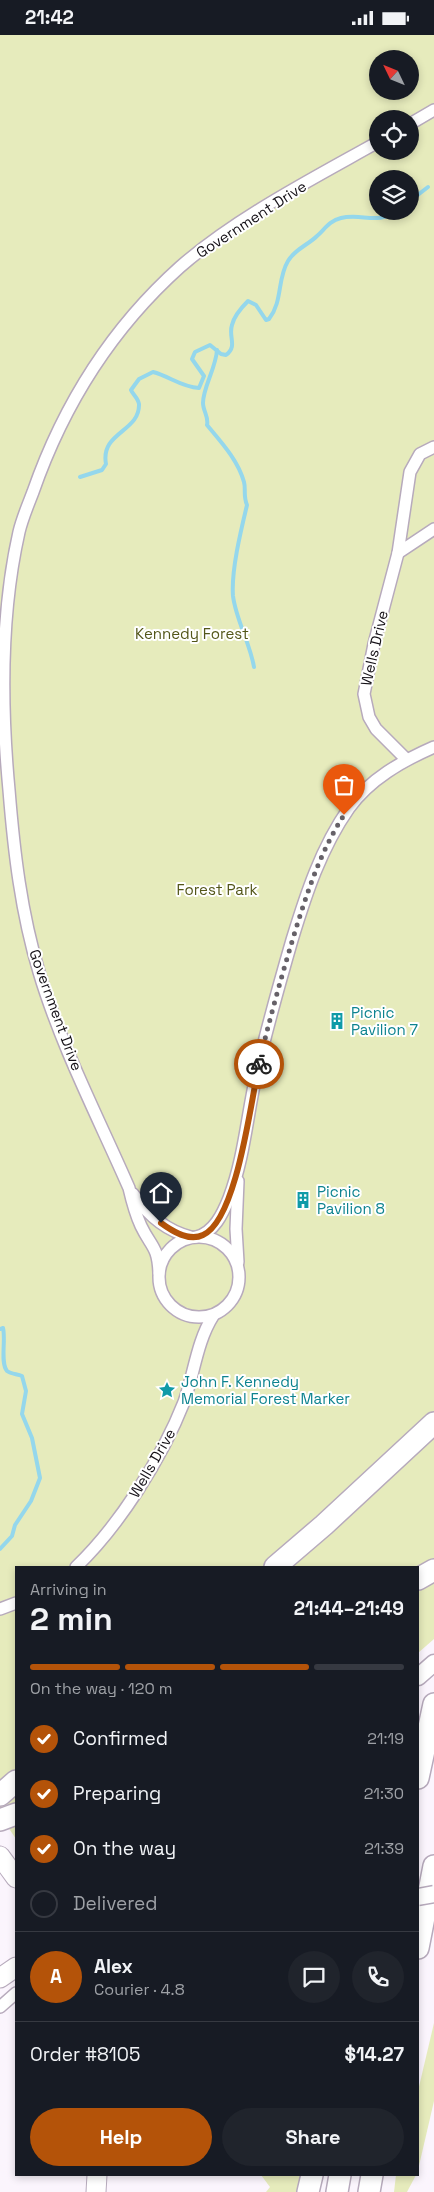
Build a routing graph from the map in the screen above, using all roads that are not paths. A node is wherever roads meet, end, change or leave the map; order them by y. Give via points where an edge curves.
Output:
1 (434, 111) edge
2 (419, 119) edge
3 (369, 147) edge
4 (434, 447) edge
5 (434, 529) edge
6 (398, 553) junction
7 (434, 747) edge
8 (406, 759) junction
9 (239, 1167) junction
10 (129, 1188) junction
11 (193, 1237) junction
12 (238, 1265) junction
13 (159, 1273) junction
14 (213, 1316) junction
15 (434, 1423) edge
16 (77, 1566) edge
17 (276, 1566) edge
18 (434, 1570) edge
19 (419, 1578) edge
20 (15, 1603) edge
21 (0, 1609) edge
22 (434, 1663) edge
23 (419, 1676) edge
24 (434, 1704) edge
25 (419, 1774) edge
26 (15, 1782) edge
27 (0, 1795) edge
28 (15, 1814) edge
29 (0, 1820) edge
30 (0, 1856) edge
31 (434, 1866) edge
32 (15, 1877) edge
33 (434, 1894) edge
34 (419, 1897) edge
35 (419, 1943) edge
36 (15, 1968) edge
37 (15, 1976) edge
38 (0, 1979) edge
39 (15, 1994) edge
40 (0, 2007) edge
41 (97, 2176) edge
42 (312, 2176) edge
43 (340, 2176) edge
44 (372, 2176) edge
45 (383, 2176) edge
46 (96, 2192) edge
47 (308, 2192) edge
48 (337, 2192) edge
49 (369, 2192) edge
50 (383, 2192) edge

1 - 2 street
3 - 10 street, Government Drive via 228,231 178,269 146,302 97,362 67,411 52,441 20,530 4,651 6,765 16,868 26,924 40,974 66,1045
4 - 6 street, Wells Drive via 420,455 410,472
5 - 6 street
6 - 8 street, Wells Drive via 364,693 369,717 376,729
7 - 8 street
8 - 9 street via 382,776 351,806 319,859 276,994
9 - 11 street via 218,1220 208,1232
9 - 12 street
10 - 11 street, Government Drive via 142,1207 161,1223
10 - 13 street, Government Drive via 138,1220 156,1250
11 - 12 street via 217,1241 233,1255
11 - 13 street via 172,1247
12 - 14 street via 240,1277 233,1301
13 - 14 street via 162,1293 174,1309 193,1317
14 - 16 street, Wells Drive via 205,1330 184,1400 164,1445 113,1527
15 - 17 highway
18 - 19 highway
20 - 21 street
22 - 23 street
24 - 25 highway
26 - 27 highway
28 - 29 highway
30 - 32 main road
31 - 35 highway
33 - 34 street, bridge
36 - 38 main road
37 - 38 street
39 - 40 street
41 - 46 main road
42 - 47 highway
43 - 48 highway
44 - 49 highway
45 - 50 highway

